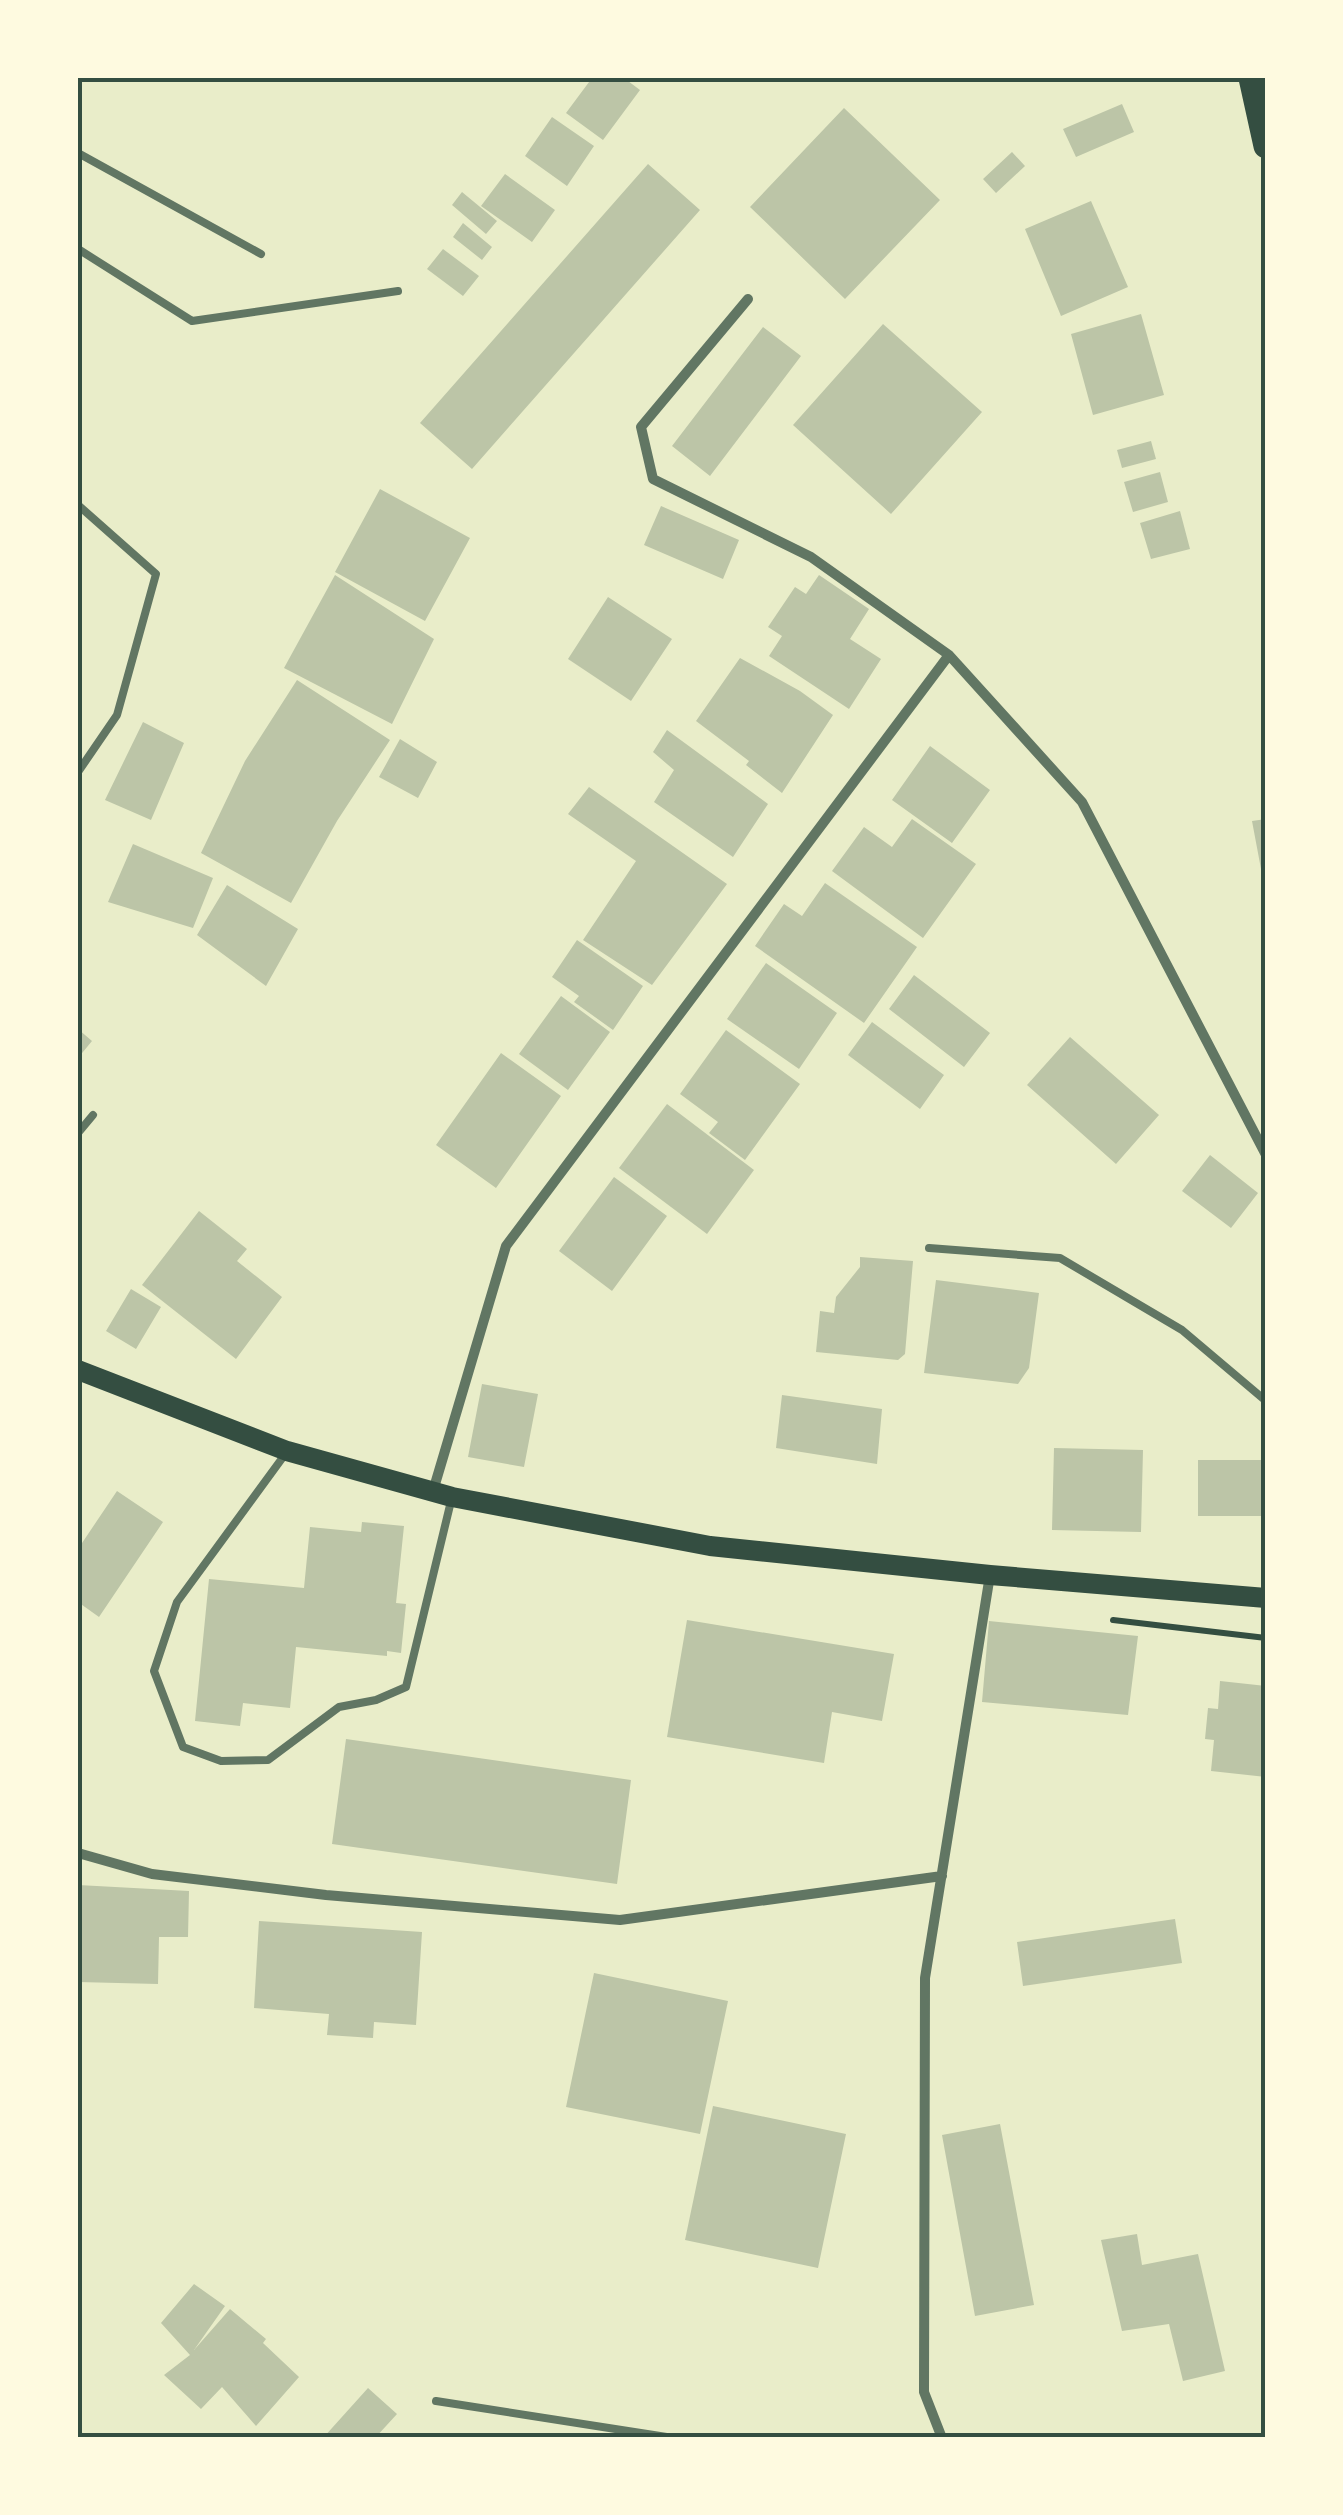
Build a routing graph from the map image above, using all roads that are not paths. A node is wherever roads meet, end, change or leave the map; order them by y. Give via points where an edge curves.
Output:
1 (1251, 78) edge
2 (1266, 146) edge
3 (78, 152) edge
4 (78, 249) edge
5 (261, 254) dead end
6 (398, 291) dead end
7 (748, 300) dead end
8 (78, 505) edge
9 (948, 655) junction
10 (78, 772) edge
11 (93, 1115) dead end
12 (78, 1133) edge
13 (1266, 1155) edge
14 (929, 1248) dead end
15 (78, 1370) edge
16 (1266, 1400) edge
17 (288, 1451) junction
18 (442, 1495) junction
19 (990, 1575) junction
20 (1266, 1598) edge
21 (78, 1853) edge
22 (942, 1876) junction
23 (436, 2401) dead end
24 (672, 2438) edge
25 (942, 2438) edge

1 - 2 main road
3 - 5 lane
4 - 6 lane via 192,321
7 - 9 street via 640,428 652,478 811,556
8 - 10 lane via 156,574 117,715
9 - 13 street via 1082,802
9 - 18 street via 506,1246
11 - 12 lane
14 - 16 lane via 1060,1258 1182,1330
15 - 17 main road
17 - 18 main road
17 - 18 lane via 177,1602 154,1671 183,1747 222,1762 268,1760 339,1707 406,1687
18 - 19 main road via 710,1546
19 - 20 main road
19 - 22 street
21 - 22 street via 152,1874 620,1920
22 - 25 street via 925,1978 924,2392
23 - 24 lane

